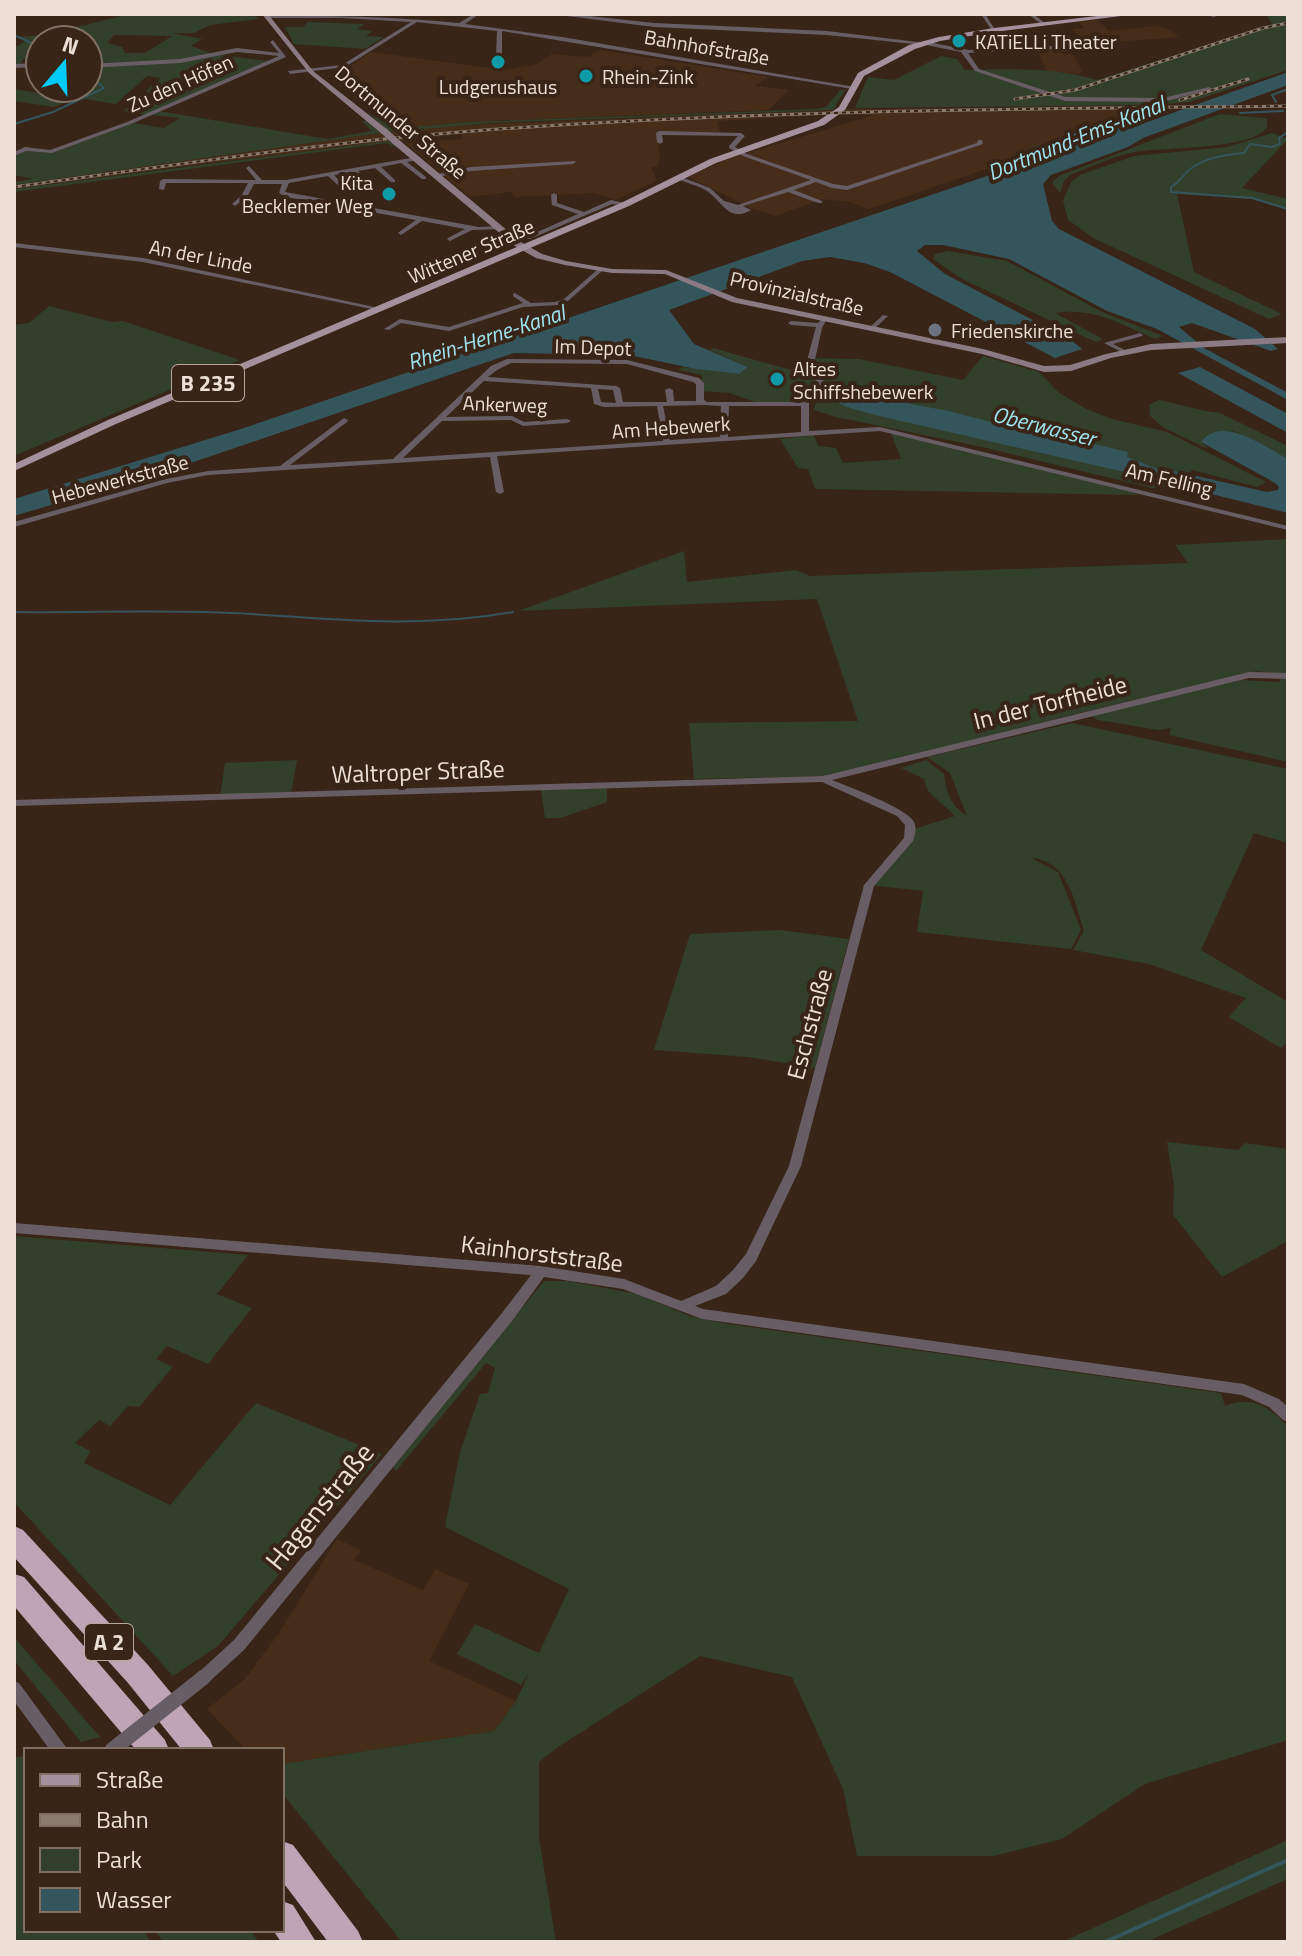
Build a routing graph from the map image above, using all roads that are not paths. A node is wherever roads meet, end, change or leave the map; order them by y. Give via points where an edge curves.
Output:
1 (477, 14) edge
2 (554, 14) edge
3 (983, 14) edge
4 (1030, 14) edge
5 (1133, 14) edge
6 (1225, 14) edge
7 (388, 15) edge
8 (569, 15) edge
9 (267, 16) edge
10 (1213, 16) dead end
11 (417, 20) junction
12 (1043, 23) junction
13 (459, 26) junction
14 (994, 30) junction
15 (499, 31) junction
16 (273, 42) dead end
17 (923, 43) junction
18 (1091, 45) dead end
19 (964, 52) junction
20 (499, 55) dead end
21 (284, 56) junction
22 (104, 65) edge
23 (333, 69) junction
24 (312, 72) junction
25 (321, 79) junction
26 (852, 87) junction
27 (1209, 89) dead end
28 (980, 141) dead end
29 (660, 142) dead end
30 (14, 147) edge
31 (25, 149) junction
32 (739, 151) junction
33 (14, 154) edge
34 (416, 159) junction
35 (402, 161) junction
36 (573, 162) dead end
37 (309, 166) dead end
38 (376, 166) junction
39 (249, 168) dead end
40 (220, 170) dead end
41 (353, 170) junction
42 (191, 172) dead end
43 (329, 174) junction
44 (436, 175) junction
45 (318, 176) junction
46 (424, 178) dead end
47 (679, 178) junction
48 (198, 181) junction
49 (228, 181) junction
50 (393, 181) dead end
51 (816, 181) junction
52 (256, 182) junction
53 (286, 182) junction
54 (370, 186) dead end
55 (162, 189) dead end
56 (346, 190) dead end
57 (789, 190) junction
58 (194, 191) dead end
59 (221, 191) dead end
60 (554, 195) dead end
61 (722, 202) junction
62 (820, 202) dead end
63 (235, 204) dead end
64 (334, 204) junction
65 (626, 204) junction
66 (732, 205) junction
67 (357, 208) junction
68 (322, 211) dead end
69 (382, 212) junction
70 (585, 214) junction
71 (346, 215) dead end
72 (406, 217) junction
73 (421, 219) junction
74 (371, 220) dead end
75 (395, 224) dead end
76 (471, 228) junction
77 (499, 228) junction
78 (401, 233) dead end
79 (450, 239) dead end
80 (526, 243) junction
81 (14, 245) edge
82 (600, 270) junction
83 (515, 295) dead end
84 (529, 304) junction
85 (381, 309) junction
86 (885, 316) dead end
87 (822, 322) junction
88 (791, 323) dead end
89 (872, 328) junction
90 (387, 329) dead end
91 (1140, 335) dead end
92 (1288, 340) edge
93 (1125, 352) junction
94 (483, 379) junction
95 (594, 386) junction
96 (669, 390) dead end
97 (703, 403) junction
98 (805, 404) junction
99 (620, 405) junction
100 (671, 405) junction
101 (725, 405) junction
102 (660, 407) dead end
103 (442, 419) junction
104 (344, 420) dead end
105 (567, 421) dead end
106 (805, 434) junction
107 (724, 440) junction
108 (667, 443) junction
109 (493, 454) junction
110 (34, 457) junction
111 (396, 460) junction
112 (14, 461) edge
113 (283, 467) junction
114 (14, 468) edge
115 (500, 492) dead end
116 (14, 525) edge
117 (1288, 528) edge
118 (1288, 676) edge
119 (823, 779) junction
120 (14, 803) edge
121 (14, 1228) edge
122 (541, 1271) junction
123 (684, 1305) junction
124 (1288, 1416) edge
125 (14, 1538) edge
126 (14, 1586) edge
127 (14, 1688) edge
128 (59, 1748) edge
129 (115, 1748) edge
130 (153, 1748) edge
131 (198, 1748) edge
132 (284, 1859) edge
133 (284, 1919) edge
134 (300, 1942) edge
135 (347, 1942) edge

1 - 13 street
2 - 8 street
3 - 14 street
4 - 12 street
5 - 12 main road, B 235
6 - 10 street
7 - 9 street, Bahnhofstraße
7 - 11 street, Bahnhofstraße
8 - 17 street
9 - 24 main road, Dortmunder Straße
11 - 13 street, Bahnhofstraße
11 - 23 street
12 - 14 main road, B 235
13 - 15 street, Bahnhofstraße
14 - 17 main road, B 235
15 - 20 street
15 - 26 street, Bahnhofstraße
16 - 21 street
17 - 19 street
17 - 26 main road, B 235 via 867,70
18 - 19 street
19 - 27 street via 980,71 1065,99 1163,100
21 - 22 street via 237,50 180,61
21 - 24 street via 290,72
21 - 31 street, Zu den Höfen via 50,152
23 - 24 street
23 - 25 street
24 - 25 main road, Dortmunder Straße
25 - 34 main road, Dortmunder Straße, bridge
26 - 32 main road, Wittener Straße / B 235 via 842,108 821,123
28 - 51 street via 853,187
29 - 32 street via 659,133 735,133 743,135 731,147
30 - 31 street, Zu den Höfen
31 - 33 street, Zu den Höfen
32 - 47 main road, Wittener Straße / B 235
32 - 51 street
34 - 35 street
34 - 44 main road, Dortmunder Straße
35 - 38 street
35 - 46 street, Dortmunder Straße
36 - 44 street
37 - 45 street
38 - 41 street
38 - 50 street
39 - 52 street
40 - 49 street
41 - 43 street
41 - 54 street
42 - 48 street
43 - 45 street
43 - 56 street
44 - 77 main road, Dortmunder Straße
45 - 53 street
47 - 61 street via 708,189
47 - 65 main road, Wittener Straße / B 235
48 - 49 street
48 - 55 street via 163,181
48 - 58 street
49 - 52 street
49 - 59 street
51 - 57 street
52 - 53 street
52 - 63 street
53 - 64 street via 283,194
57 - 62 street
57 - 66 street
60 - 70 street via 554,204
61 - 66 street
61 - 66 street via 733,212 747,211
64 - 67 street
64 - 68 street
65 - 70 street, Wittener Straße via 611,202
65 - 80 main road, Wittener Straße / B 235
67 - 69 street
67 - 71 street
69 - 72 street
69 - 74 street
70 - 80 street, Wittener Straße
72 - 73 street
72 - 75 street
73 - 76 street
73 - 78 street
76 - 77 street
76 - 79 street
77 - 80 main road, Dortmunder Straße
80 - 82 main road, Provinzialstraße via 539,256
80 - 85 main road, Wittener Straße / B 235
81 - 85 street, An der Linde via 143,260
82 - 84 street via 566,300
82 - 87 main road, Provinzialstraße via 658,271 715,293
83 - 84 street
84 - 90 street via 449,329 400,321
85 - 110 main road, Wittener Straße / B 235
86 - 89 street
87 - 88 street
87 - 89 main road, Provinzialstraße
87 - 98 street via 810,364 821,378
89 - 93 main road, Provinzialstraße via 1033,368 1066,369
91 - 93 street via 1107,343
92 - 93 main road
94 - 95 street
94 - 97 street, Im Depot via 510,361 627,362 696,380
94 - 103 street, Im Depot
95 - 99 street via 616,388
95 - 99 street via 598,404
96 - 100 street
97 - 100 street
97 - 101 street
98 - 101 street
98 - 106 street
99 - 100 street
101 - 107 street
102 - 108 street
103 - 105 street, Ankerweg
103 - 111 street, Im Depot
104 - 113 street
106 - 107 street, Am Hebewerk
106 - 117 street, Am Felling via 889,430
107 - 108 street, Am Hebewerk
108 - 109 street, Am Hebewerk
109 - 111 street, Am Hebewerk
109 - 115 street
110 - 112 main road, B 235
110 - 114 main road, B 235
111 - 113 street, Hebewerkstraße
113 - 116 street, Hebewerkstraße via 187,476
118 - 119 street, In der Torfheide via 1249,675
119 - 120 street, Waltroper Straße
119 - 123 street, Eschstraße via 901,814 912,830 869,885 795,1166 738,1274 721,1290
121 - 122 street, Kainhorststraße
122 - 123 street, Kainhorststraße via 624,1284
122 - 129 street, Hagenstraße, bridge via 249,1633 204,1677
123 - 124 street, Kainhorststraße via 702,1314 1215,1385 1259,1396
125 - 131 highway, A 2
126 - 130 highway, A 2
127 - 128 street
132 - 135 highway
133 - 134 highway

